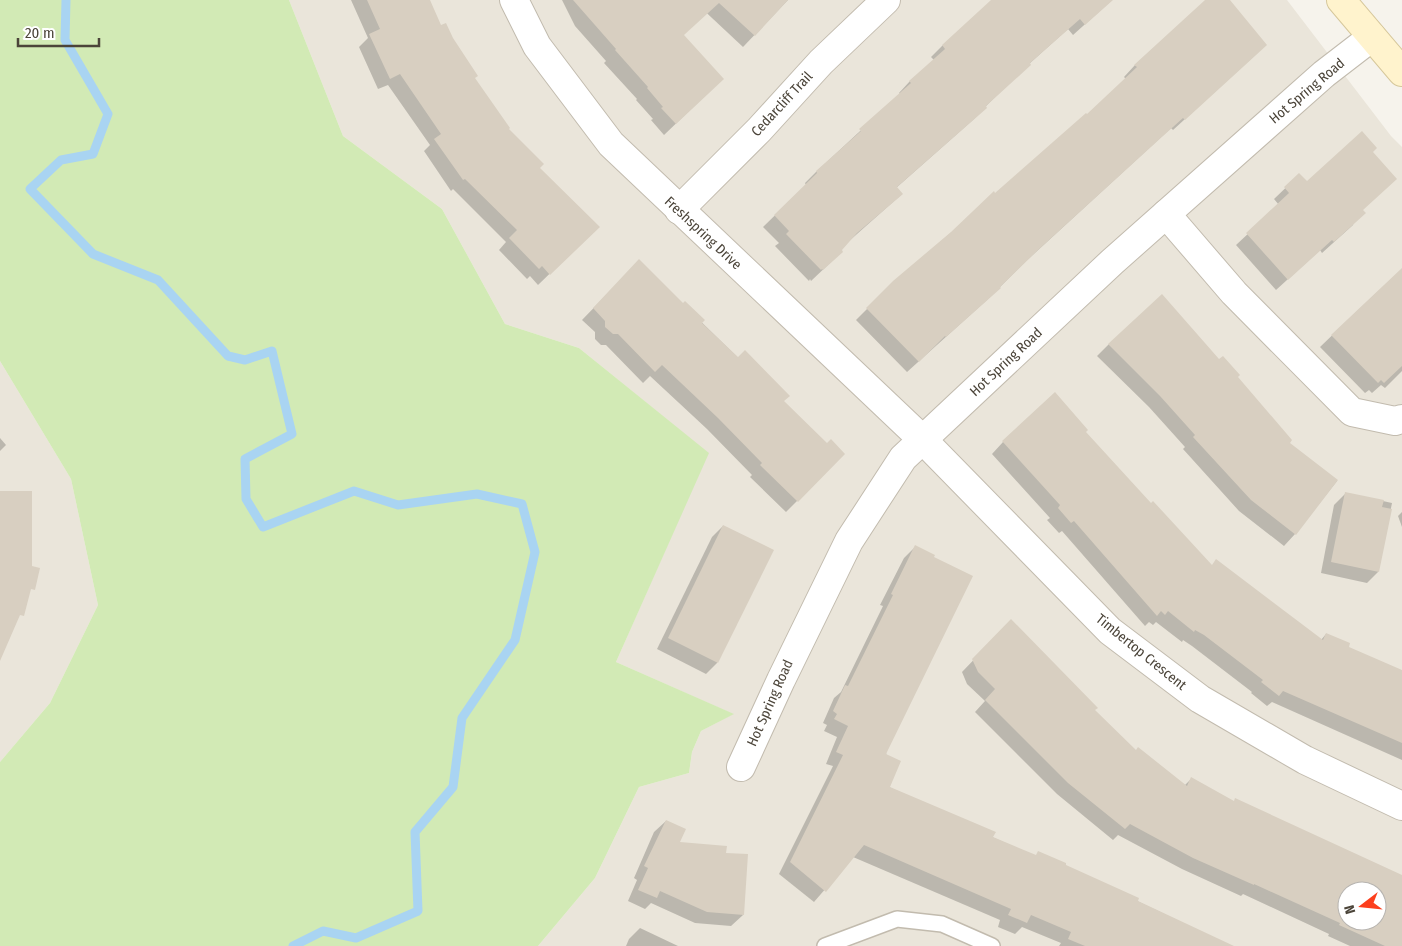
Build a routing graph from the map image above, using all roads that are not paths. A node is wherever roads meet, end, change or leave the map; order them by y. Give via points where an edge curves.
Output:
1 (514, 0) edge
2 (886, 0) edge
3 (1341, 0) edge
4 (1372, 37) junction
5 (1402, 72) edge
6 (679, 210) junction
7 (1166, 214) junction
8 (1402, 419) edge
9 (923, 440) junction
10 (742, 767) dead end
11 (1402, 806) edge
12 (825, 946) edge
13 (992, 946) edge

1 - 6 street, Freshspring Drive via 537,46 610,144
2 - 6 street, Cedarcliff Trail via 821,62
3 - 4 main road
4 - 5 main road
4 - 7 street, Hot Spring Road via 1324,74
6 - 9 street, Freshspring Drive
7 - 8 street via 1234,293 1352,412 1395,422
7 - 9 street, Hot Spring Road
9 - 10 street, Hot Spring Road via 903,458 849,541 780,680
9 - 11 street, Timbertop Crescent via 1110,631 1200,700 1305,760
12 - 13 lane via 897,919 942,924

